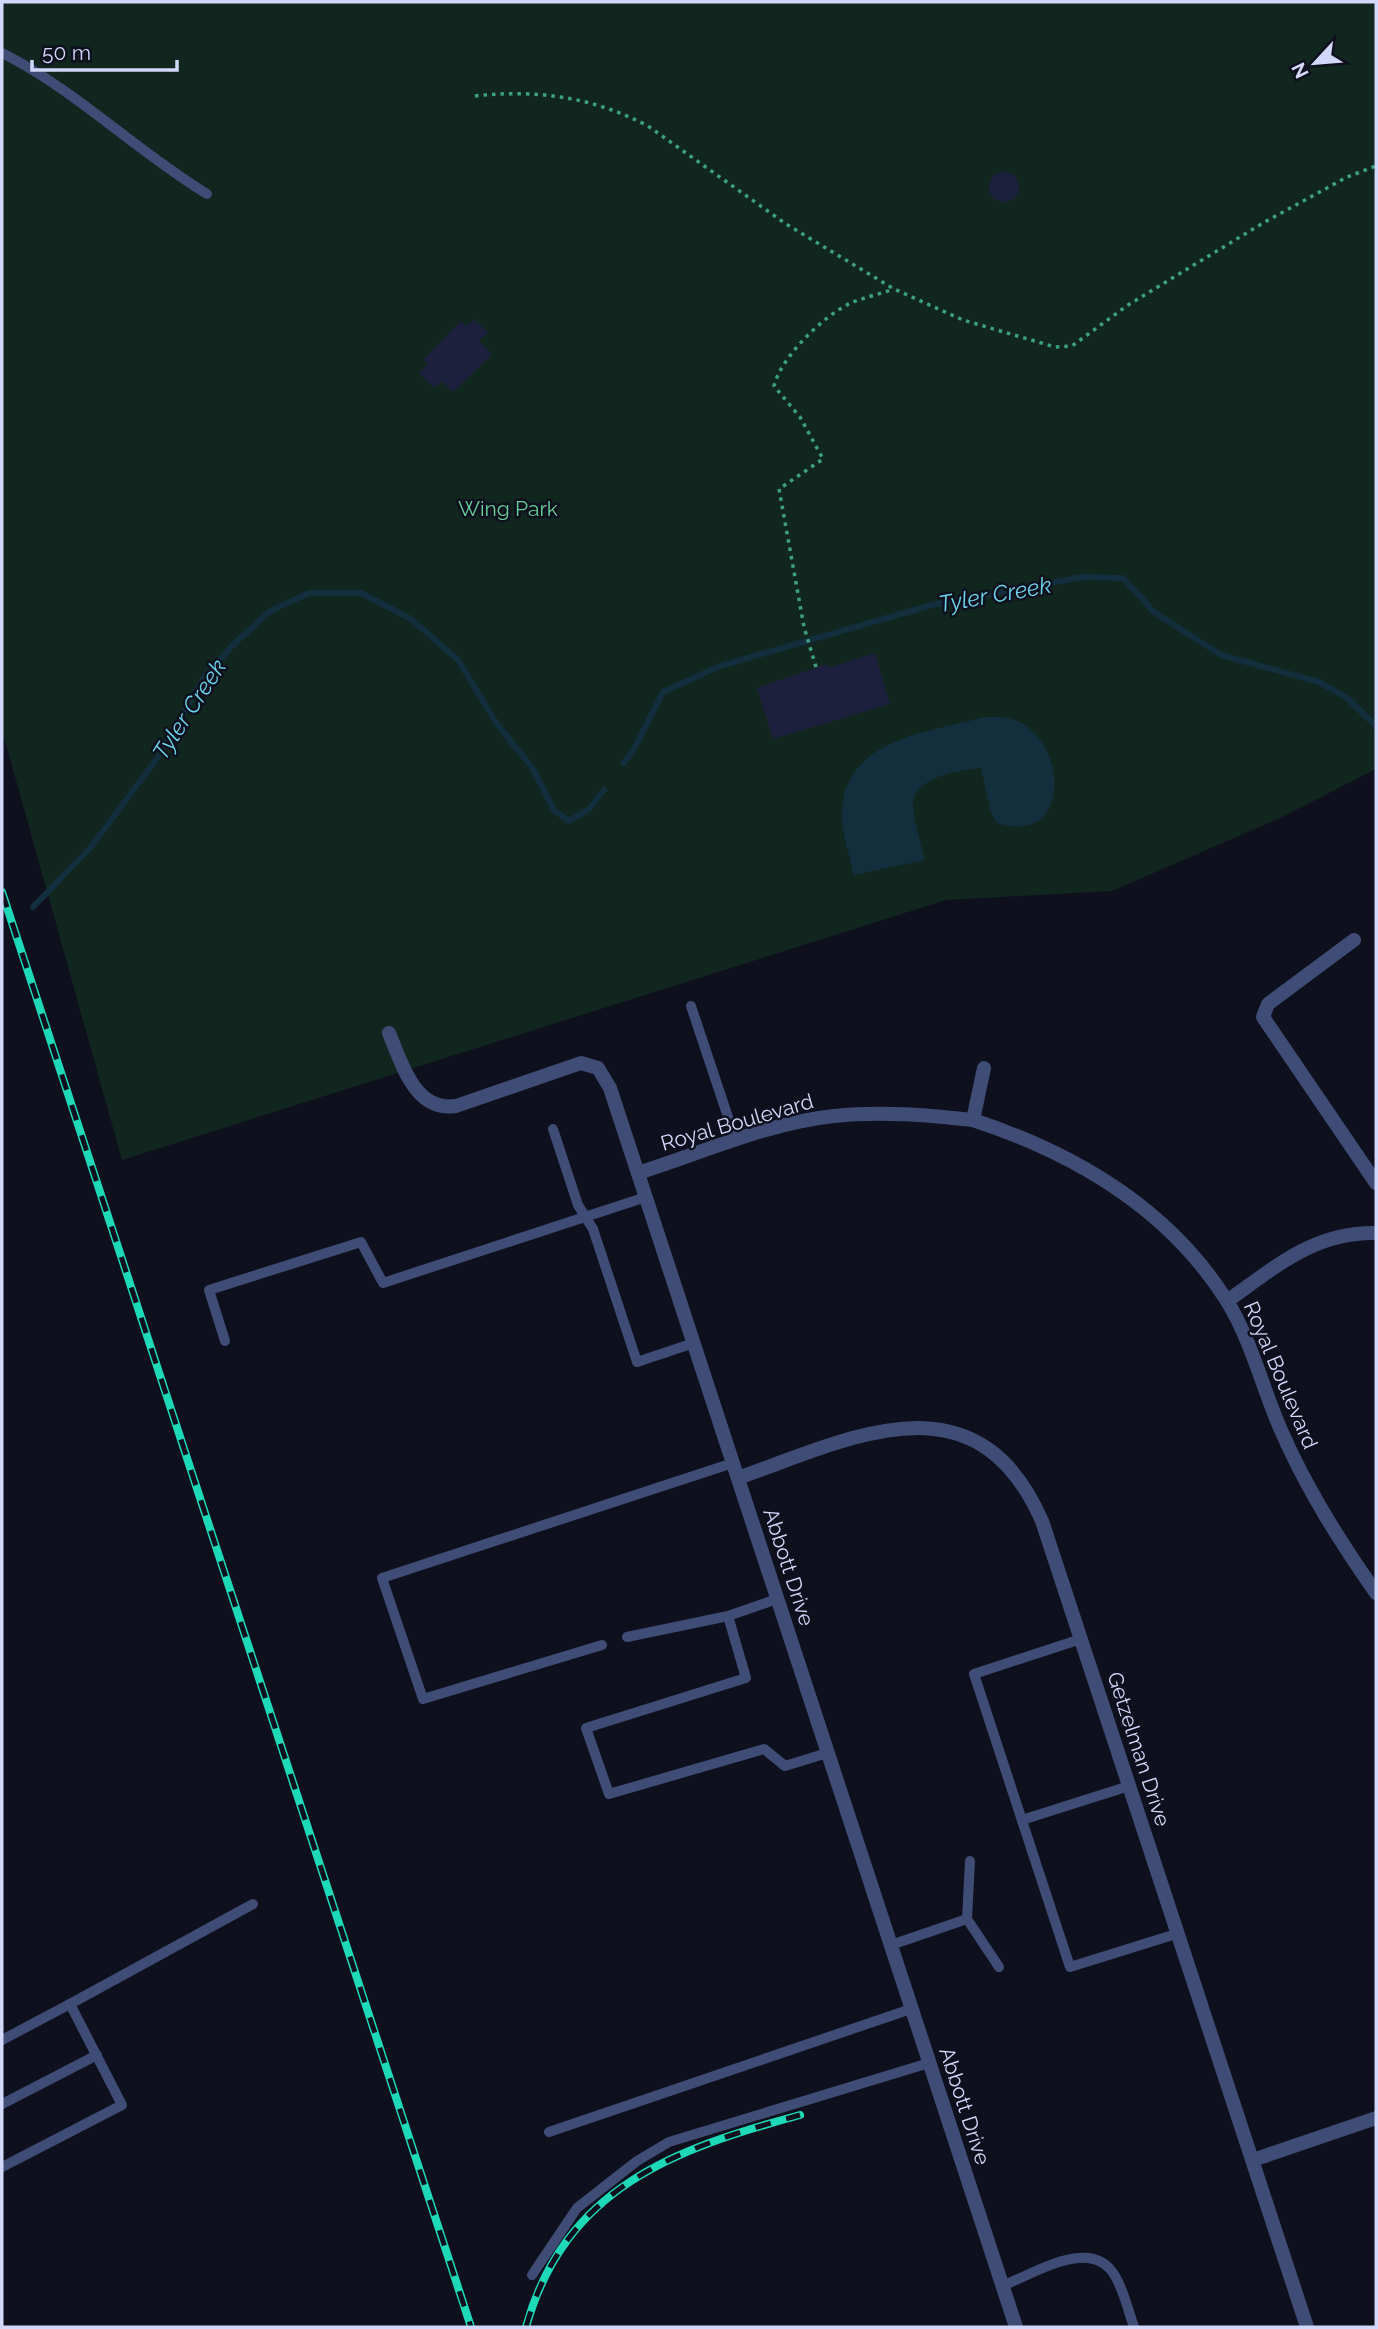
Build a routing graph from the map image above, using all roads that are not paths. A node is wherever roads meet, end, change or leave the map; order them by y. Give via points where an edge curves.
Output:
1 (2, 53) edge
2 (207, 194) dead end
3 (1354, 940) dead end
4 (691, 1006) dead end
5 (389, 1034) dead end
6 (984, 1068) dead end
7 (973, 1120) junction
8 (553, 1129) dead end
9 (736, 1141) junction
10 (638, 1174) junction
11 (1376, 1183) edge
12 (646, 1197) junction
13 (585, 1217) junction
14 (1376, 1229) edge
15 (1227, 1301) junction
16 (225, 1342) dead end
17 (694, 1343) junction
18 (733, 1463) junction
19 (738, 1478) junction
20 (1376, 1592) edge
21 (777, 1599) junction
22 (728, 1616) junction
23 (627, 1637) dead end
24 (1082, 1639) junction
25 (602, 1645) dead end
26 (827, 1753) junction
27 (1129, 1786) junction
28 (1022, 1820) junction
29 (970, 1861) dead end
30 (253, 1904) dead end
31 (967, 1919) junction
32 (1176, 1934) junction
33 (891, 1945) junction
34 (999, 1967) dead end
35 (70, 2004) junction
36 (911, 2009) junction
37 (2, 2040) edge
38 (97, 2055) junction
39 (929, 2063) junction
40 (2, 2105) edge
41 (1376, 2118) edge
42 (549, 2132) dead end
43 (1253, 2160) junction
44 (2, 2167) edge
45 (532, 2275) dead end
46 (1002, 2286) junction
47 (1016, 2327) edge
48 (1133, 2327) edge
49 (1307, 2327) edge

1 - 2 lane via 33,69 166,169
3 - 11 street via 1268,1004 1263,1017
4 - 9 lane
5 - 10 street, Abbott Drive via 418,1092 441,1107 456,1106 573,1065 593,1064 610,1088
6 - 7 street
7 - 9 street, Royal Boulevard via 898,1114 832,1116
7 - 15 street, Royal Boulevard via 1059,1153 1104,1179 1176,1239
8 - 13 lane
9 - 10 street, Royal Boulevard
10 - 12 street, Abbott Drive
12 - 13 lane
12 - 17 street, Abbott Drive
13 - 16 lane via 383,1283 361,1242 209,1290
13 - 17 lane via 637,1362
14 - 15 street via 1317,1241
15 - 20 street, Royal Boulevard via 1315,1500
17 - 18 street, Abbott Drive
18 - 19 street, Abbott Drive
18 - 25 lane via 382,1578 423,1699
19 - 21 street, Abbott Drive
19 - 24 street, Getzelman Drive via 893,1427 929,1426 969,1438 1001,1460 1032,1499
21 - 22 lane
21 - 26 street, Abbott Drive
22 - 23 lane
22 - 26 lane via 746,1678 586,1728 609,1794 764,1749 785,1766
24 - 27 street, Getzelman Drive
24 - 28 lane via 974,1674
26 - 33 street, Abbott Drive
27 - 28 lane
27 - 32 street, Getzelman Drive
28 - 32 lane via 1070,1967
29 - 31 lane
30 - 35 lane
31 - 33 lane
31 - 34 lane
32 - 43 street, Getzelman Drive
33 - 36 street, Abbott Drive
35 - 37 lane
35 - 38 lane
36 - 39 street, Abbott Drive
36 - 42 lane
38 - 40 lane
38 - 44 lane via 122,2105
39 - 45 lane via 669,2142 577,2208
39 - 46 street, Abbott Drive
41 - 43 street
43 - 49 street, Getzelman Drive
46 - 47 street, Abbott Drive
46 - 48 lane via 1080,2256 1098,2258 1114,2272

